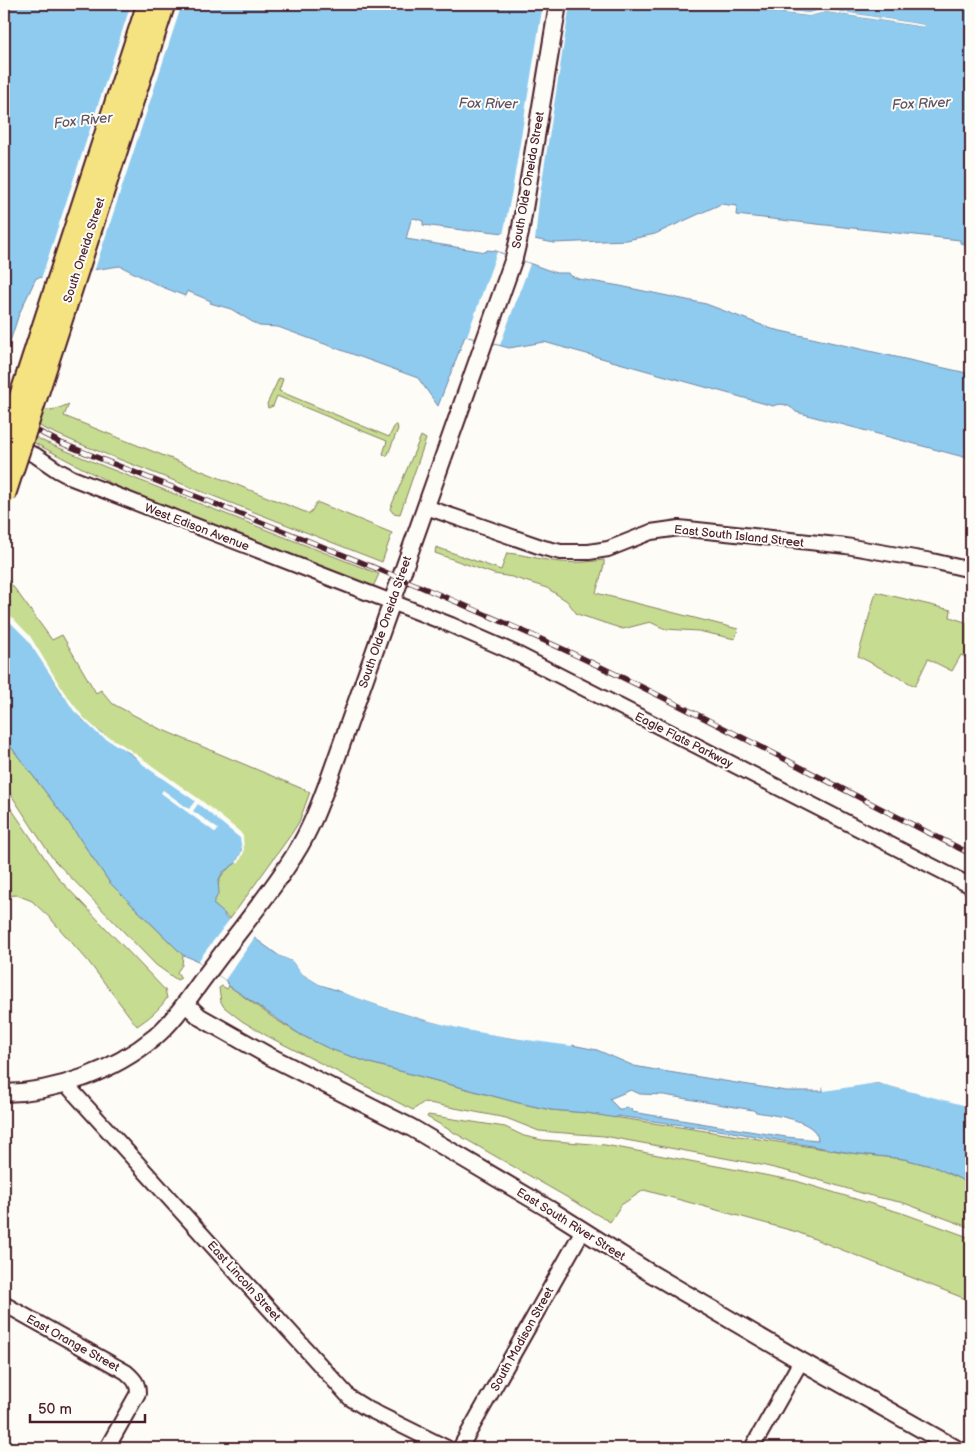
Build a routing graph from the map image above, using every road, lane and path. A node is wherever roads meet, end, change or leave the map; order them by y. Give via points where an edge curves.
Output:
1 (148, 4) edge
2 (164, 4) edge
3 (558, 4) edge
4 (4, 446) edge
5 (4, 496) edge
6 (426, 507) junction
7 (971, 570) edge
8 (393, 604) junction
9 (971, 886) edge
10 (186, 1004) junction
11 (65, 1083) junction
12 (4, 1093) edge
13 (582, 1230) junction
14 (4, 1304) edge
15 (801, 1361) junction
16 (107, 1448) edge
17 (447, 1448) edge
18 (460, 1448) edge
19 (752, 1448) edge
20 (955, 1448) edge

1 - 4 main road, South Oneida Street, bridge
2 - 5 main road, South Oneida Street, bridge
3 - 6 street, South Olde Oneida Street via 514,258
4 - 8 street, West Edison Avenue via 35,455 72,478
6 - 7 street, East South Island Street via 561,552 608,548 651,532 679,528 846,546
6 - 8 street, South Olde Oneida Street
8 - 9 street, Eagle Flats Parkway via 515,653
8 - 10 street, South Olde Oneida Street via 328,784 306,835 276,883
10 - 11 street, South Olde Oneida Street via 155,1037 138,1049 84,1078
10 - 13 street, East South River Street via 269,1056 412,1128
11 - 12 street, South Olde Oneida Street
11 - 17 street, East Lincoln Street via 350,1398
13 - 15 street, East South River Street
13 - 18 street, South Madison Street
14 - 16 street, East Orange Street via 134,1378 138,1393
15 - 19 street
15 - 20 street, East South River Street

